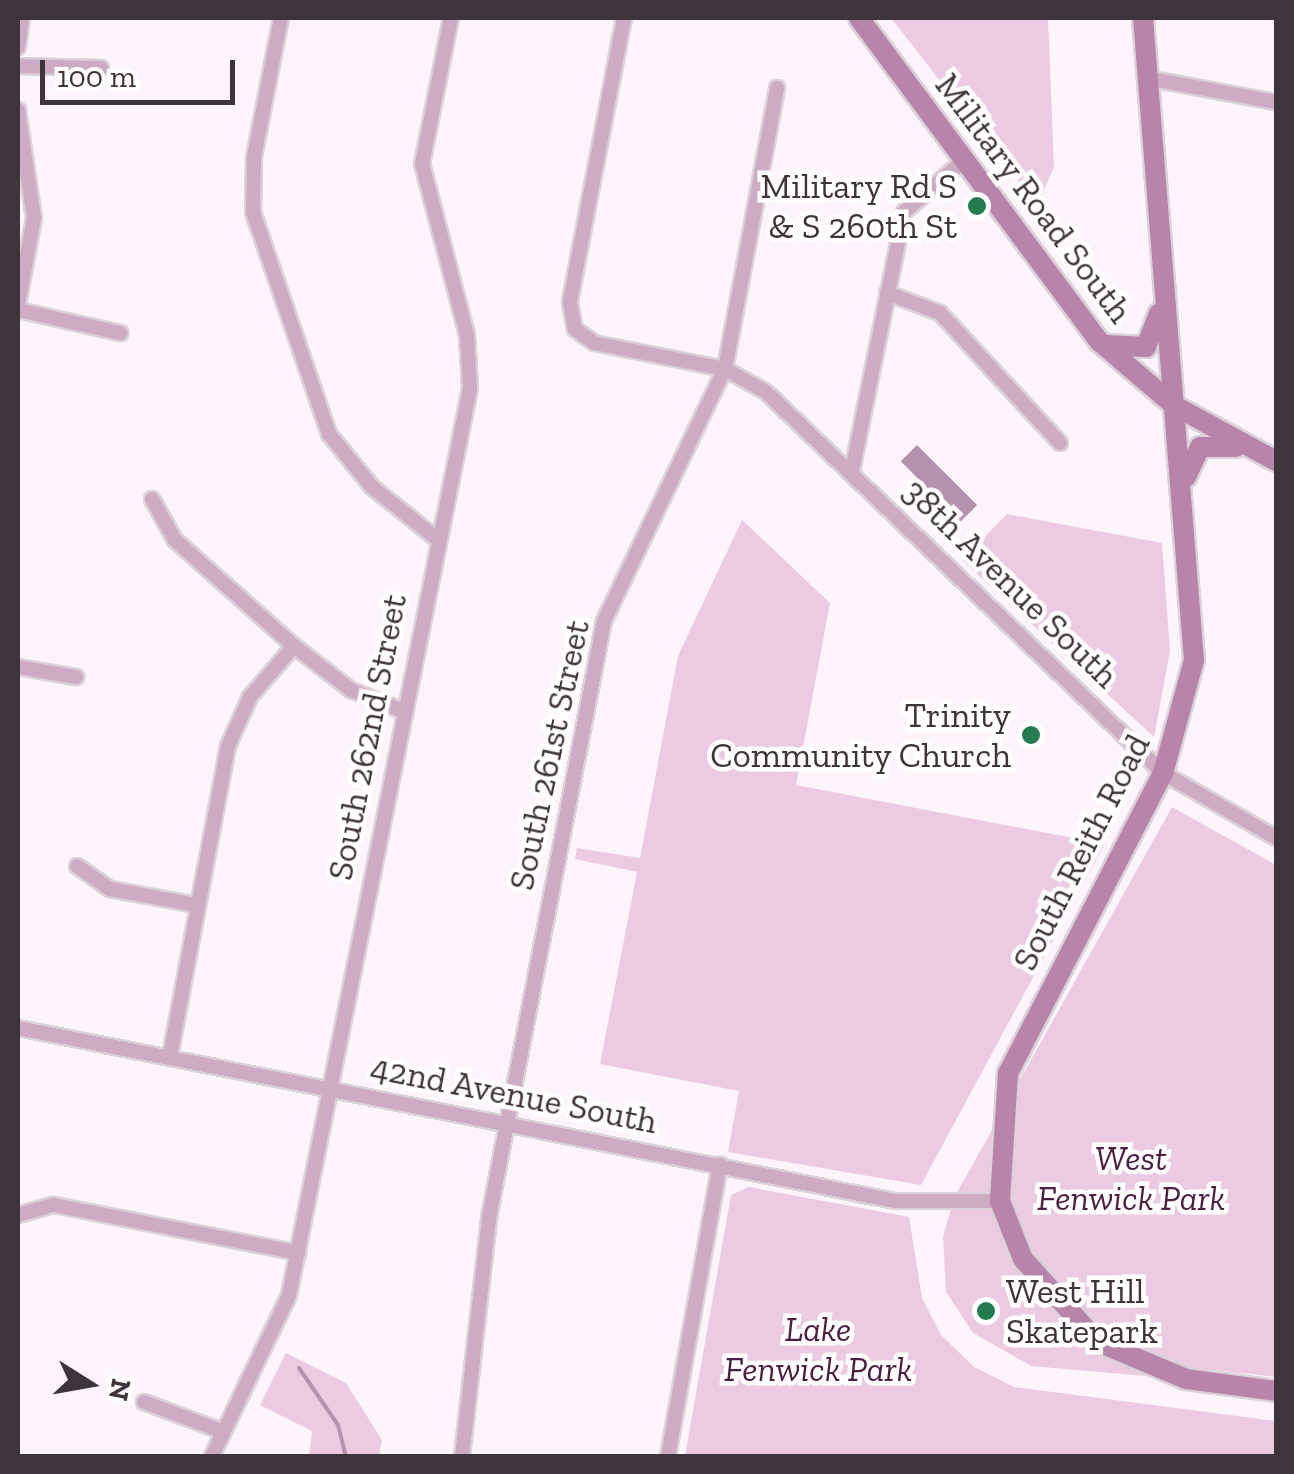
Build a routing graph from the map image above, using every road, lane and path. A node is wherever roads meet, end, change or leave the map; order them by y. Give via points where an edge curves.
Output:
1 (22, 18) edge
2 (281, 18) edge
3 (451, 18) edge
4 (624, 18) edge
5 (860, 18) edge
6 (1143, 18) edge
7 (18, 48) edge
8 (18, 66) edge
9 (101, 68) dead end
10 (1146, 78) junction
11 (778, 88) dead end
12 (1276, 102) edge
13 (18, 110) edge
14 (962, 162) junction
15 (1161, 271) junction
16 (887, 293) junction
17 (18, 307) edge
18 (120, 333) dead end
19 (1100, 342) junction
20 (725, 369) junction
21 (1174, 406) junction
22 (1060, 443) dead end
23 (1255, 452) junction
24 (1276, 461) edge
25 (852, 471) junction
26 (152, 499) dead end
27 (1183, 499) junction
28 (437, 539) junction
29 (294, 646) junction
30 (18, 667) edge
31 (76, 677) dead end
32 (403, 711) junction
33 (1163, 773) junction
34 (1276, 838) edge
35 (76, 866) dead end
36 (196, 905) junction
37 (18, 1028) edge
38 (170, 1056) junction
39 (330, 1088) junction
40 (506, 1122) junction
41 (720, 1165) junction
42 (1000, 1200) junction
43 (18, 1215) edge
44 (298, 1253) junction
45 (1276, 1391) edge
46 (144, 1402) dead end
47 (221, 1431) junction
48 (212, 1456) edge
49 (462, 1456) edge
50 (668, 1456) edge

1 - 7 street
2 - 28 street via 254,157 253,212 329,434 372,488
3 - 28 street, South 262nd Street via 422,164 467,335 470,388
4 - 20 street via 570,302 575,329 594,342
5 - 14 main road, Military Road South
6 - 10 main road
8 - 9 street
10 - 12 street
10 - 15 main road
11 - 20 street, South 261st Street
13 - 17 street via 34,218
14 - 16 street via 909,202
14 - 19 main road, Military Road South
15 - 19 main road via 1153,340 1132,352
15 - 21 main road, South Reith Road
16 - 22 street via 940,313
16 - 25 street
17 - 18 street
19 - 21 main road, Military Road South
20 - 25 street, 38th Avenue South via 796,416
20 - 40 street, South 261st Street via 604,622
21 - 23 main road, Military Road South
21 - 27 main road, South Reith Road
23 - 24 main road, Military Road South
23 - 27 main road via 1200,447
25 - 33 street, 38th Avenue South
26 - 29 street via 175,540
27 - 33 main road, South Reith Road via 1194,660
28 - 32 street, South 262nd Street
29 - 32 street via 351,690
29 - 36 street via 250,697 228,746
30 - 31 street
32 - 39 street, South 262nd Street
33 - 34 street, 38th Avenue South
33 - 42 main road, South Reith Road via 1008,1073
35 - 36 street via 110,889
36 - 38 street
37 - 38 street, 42nd Avenue South
38 - 39 street, 42nd Avenue South
39 - 40 street, 42nd Avenue South
39 - 44 street, South 262nd Street
40 - 41 street, 42nd Avenue South
40 - 49 street, South 261st Street
41 - 42 street, 42nd Avenue South via 895,1202
41 - 50 street
42 - 45 main road via 1022,1258 1098,1342 1186,1379
43 - 44 street via 36,1205
44 - 47 street, South 262nd Street via 279,1326
46 - 47 street
47 - 48 street, South 262nd Street

